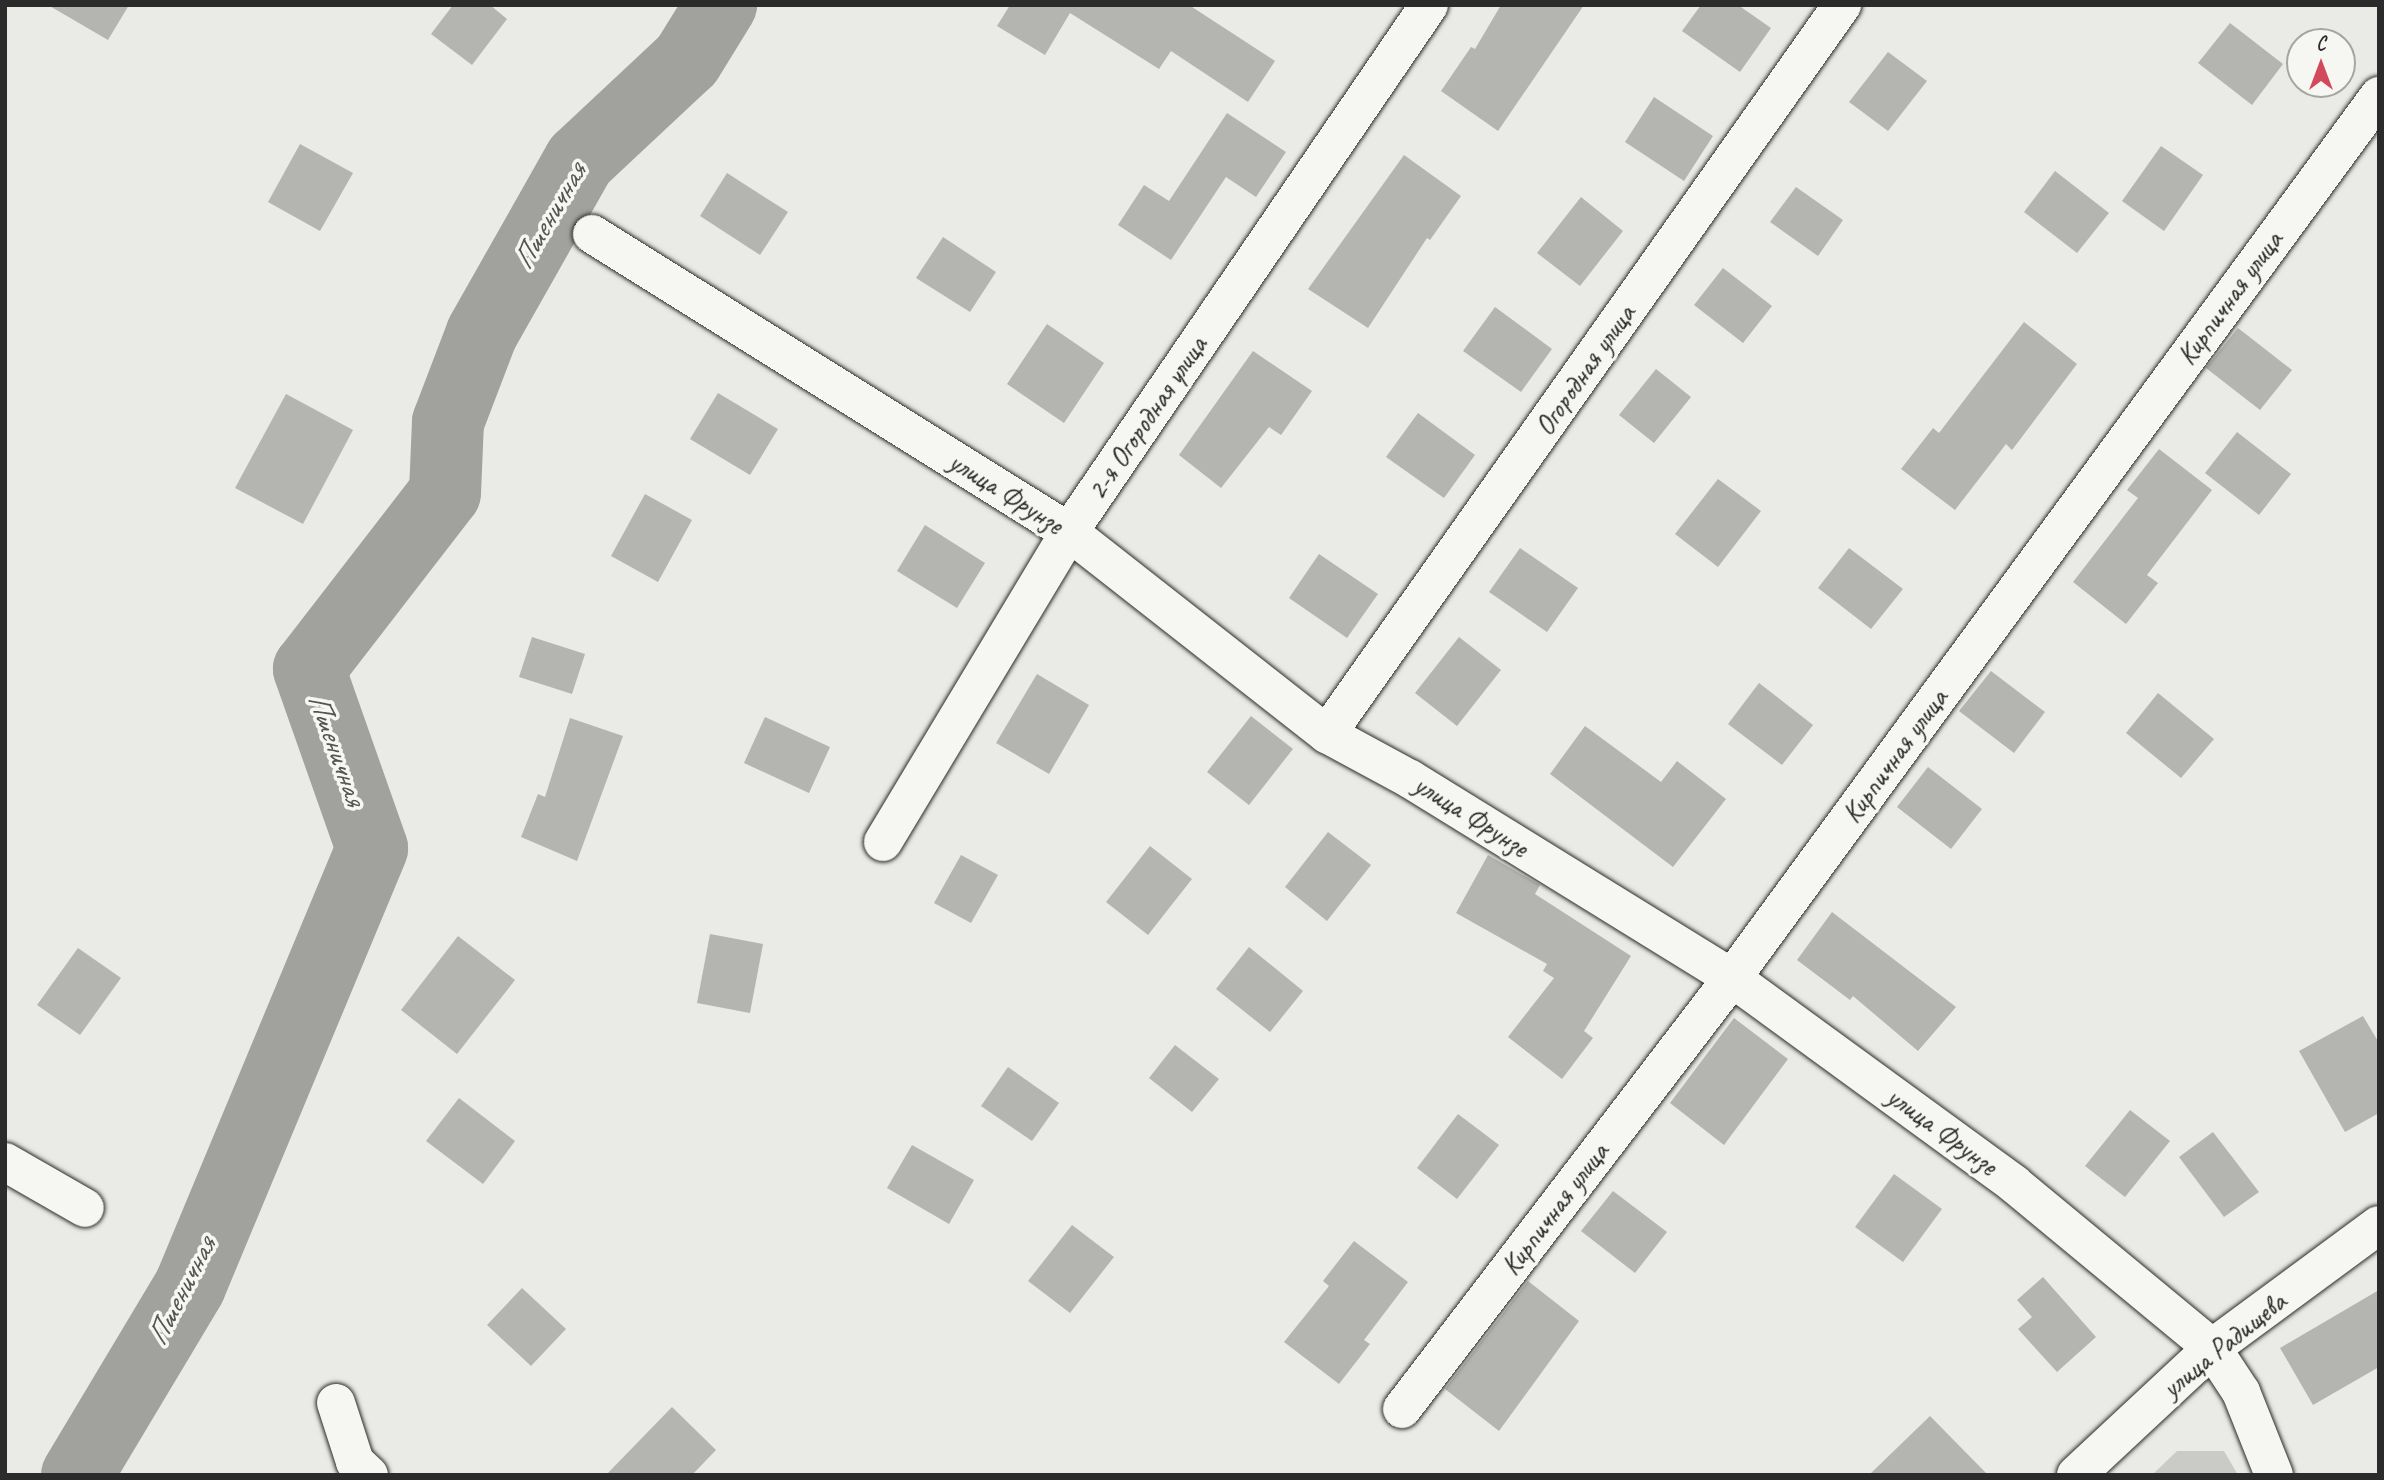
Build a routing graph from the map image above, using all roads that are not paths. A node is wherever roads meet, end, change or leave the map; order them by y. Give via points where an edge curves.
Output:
1 (1429, 5) edge
2 (1842, 5) edge
3 (2379, 96) edge
4 (592, 234) dead end
5 (1069, 532) junction
6 (1327, 734) junction
7 (883, 842) dead end
8 (1732, 978) junction
9 (5, 1162) edge
10 (85, 1208) dead end
11 (2379, 1224) edge
12 (2212, 1348) junction
13 (336, 1403) dead end
14 (1402, 1409) dead end
15 (369, 1475) edge
16 (2076, 1475) edge
17 (2274, 1475) edge

1 - 5 street, 2-я Огородная улица
2 - 6 street, Огородная улица
3 - 8 street, Кирпичная улица
4 - 5 street, улица Фрунзе
5 - 6 street, улица Фрунзе
5 - 7 street, 2-я Огородная улица
6 - 8 street, улица Фрунзе via 1410,779
8 - 12 street, улица Фрунзе via 2014,1184
8 - 14 street, Кирпичная улица
9 - 10 street
11 - 12 street, улица Радищева
12 - 16 street, улица Радищева
12 - 17 street, улица Фрунзе via 2241,1392
13 - 15 street via 355,1462

